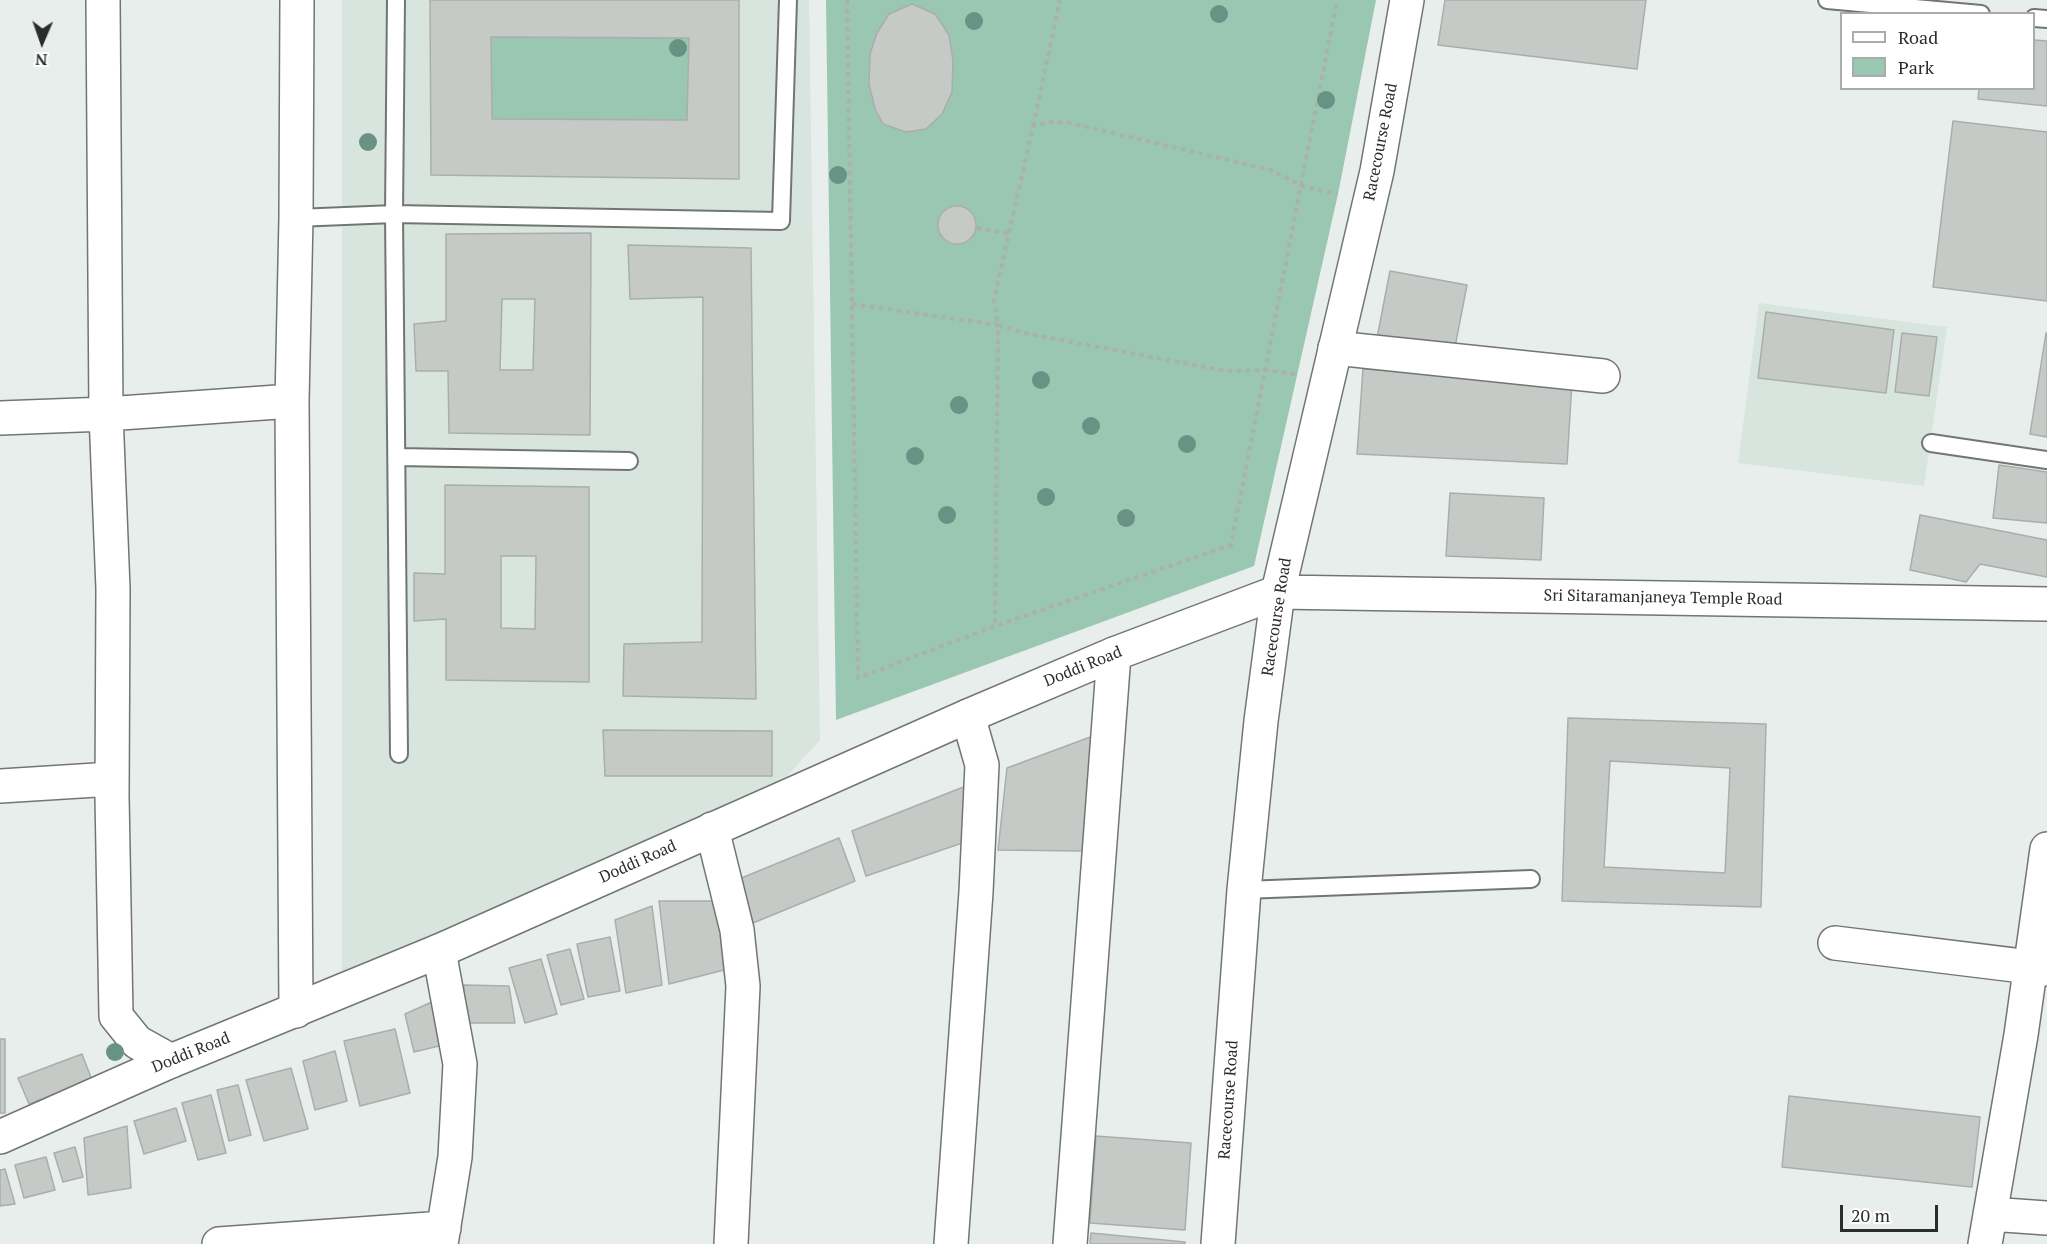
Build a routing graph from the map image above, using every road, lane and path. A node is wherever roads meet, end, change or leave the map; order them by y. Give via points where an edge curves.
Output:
1 (103, 0) edge
2 (297, 0) edge
3 (396, 0) edge
4 (788, 0) edge
5 (847, 0) edge
6 (1060, 0) edge
7 (1338, 0) edge
8 (1407, 0) edge
9 (1827, 0) edge
10 (1959, 12) edge
11 (1033, 126) junction
12 (1302, 186) junction
13 (1338, 194) dead end
14 (394, 214) junction
15 (296, 218) junction
16 (977, 228) dead end
17 (1009, 234) junction
18 (852, 304) junction
19 (998, 325) junction
20 (1335, 348) junction
21 (1265, 370) junction
22 (1603, 376) dead end
23 (292, 401) junction
24 (106, 414) junction
25 (0, 418) edge
26 (1931, 443) dead end
27 (397, 458) junction
28 (2047, 460) edge
29 (629, 461) dead end
30 (1278, 592) junction
31 (2047, 604) edge
32 (995, 626) junction
33 (1114, 654) junction
34 (968, 716) junction
35 (399, 754) dead end
36 (112, 779) junction
37 (0, 786) edge
38 (712, 830) junction
39 (2047, 849) edge
40 (1531, 879) dead end
41 (1244, 890) junction
42 (1835, 943) dead end
43 (439, 951) junction
44 (2039, 968) edge
45 (296, 1011) junction
46 (171, 1061) junction
47 (0, 1137) edge
48 (2047, 1218) edge
49 (1988, 1229) edge
50 (442, 1236) edge
51 (219, 1244) edge
52 (731, 1244) edge
53 (951, 1244) edge
54 (1070, 1244) edge
55 (1218, 1244) edge

1 - 24 street
2 - 15 street
3 - 14 lane
4 - 14 lane via 781,221
5 - 18 path
6 - 11 path
7 - 12 path
8 - 20 street, Racecourse Road via 1377,171
9 - 10 lane
11 - 12 path via 1070,123 1271,170
11 - 17 path
12 - 13 path
12 - 21 path
14 - 15 lane
14 - 27 lane
15 - 23 street
16 - 17 path
17 - 19 path via 994,300
18 - 19 path
18 - 32 path via 858,678
19 - 21 path via 1226,371
19 - 32 path
20 - 22 street
20 - 30 street, Racecourse Road
21 - 32 path via 1231,545
23 - 24 street
23 - 45 street
24 - 25 street
24 - 36 street via 113,589
26 - 28 lane
27 - 29 lane
27 - 35 lane
30 - 31 street, Sri Sitaramanjaneya Temple Road
30 - 33 street, Doddi Road
30 - 41 street, Racecourse Road
33 - 34 street, Doddi Road
33 - 54 street
34 - 38 street, Doddi Road
34 - 53 street via 982,765
36 - 37 street
36 - 46 street via 116,1016 137,1042
38 - 43 street, Doddi Road
38 - 52 street via 737,930 743,986
39 - 44 street
40 - 41 lane
41 - 55 street, Racecourse Road
42 - 44 street
43 - 45 street, Doddi Road
43 - 50 street via 460,1064 455,1157
44 - 49 street
45 - 46 street, Doddi Road
46 - 47 street, Doddi Road
48 - 49 street
50 - 51 street

